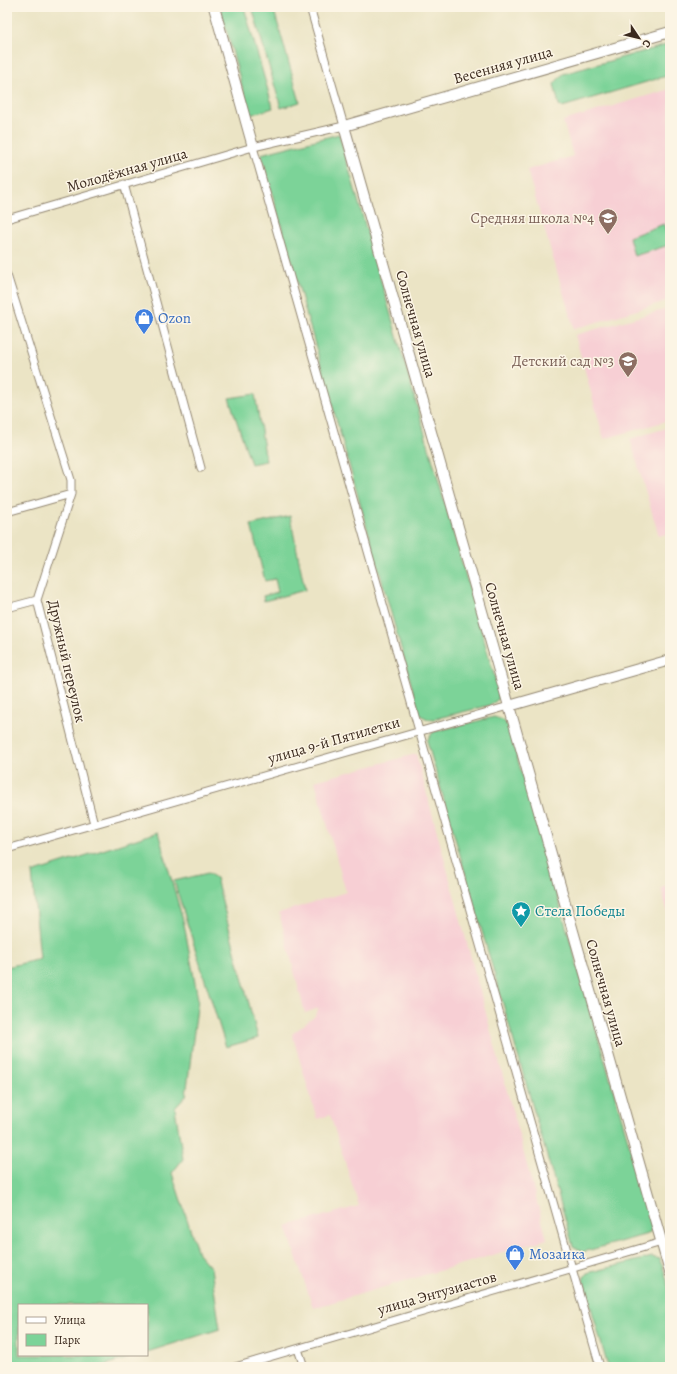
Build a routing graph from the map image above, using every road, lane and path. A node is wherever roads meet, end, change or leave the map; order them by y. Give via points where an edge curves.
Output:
1 (214, 7) edge
2 (310, 7) edge
3 (670, 32) edge
4 (344, 126) junction
5 (254, 148) junction
6 (124, 184) junction
7 (7, 219) edge
8 (7, 275) edge
9 (201, 468) dead end
10 (71, 494) junction
11 (7, 512) edge
12 (37, 600) junction
13 (7, 608) edge
14 (670, 660) edge
15 (509, 706) junction
16 (419, 731) junction
17 (94, 824) junction
18 (7, 849) edge
19 (666, 1241) edge
20 (572, 1269) junction
21 (670, 1272) edge
22 (298, 1348) junction
23 (235, 1367) edge
24 (304, 1367) edge
25 (600, 1367) edge

1 - 5 street
2 - 4 street, Солнечная улица
3 - 4 street, Весенняя улица
4 - 5 street, Молодёжная улица
4 - 15 street, Солнечная улица
5 - 6 street, Молодёжная улица
5 - 16 street
6 - 7 street, Молодёжная улица
6 - 9 street
8 - 10 street, Дружный переулок via 71,480
10 - 11 street
10 - 12 street, Дружный переулок
12 - 13 street
12 - 17 street, Дружный переулок
14 - 15 street, улица 9-й Пятилетки
15 - 16 street, улица 9-й Пятилетки
15 - 19 street, Солнечная улица
16 - 17 street, улица 9-й Пятилетки
16 - 20 street
17 - 18 street, улица 9-й Пятилетки
19 - 20 street, улица Энтузиастов
19 - 21 street, Солнечная улица
20 - 22 street, улица Энтузиастов
20 - 25 street
22 - 23 street, улица Энтузиастов
22 - 24 street

